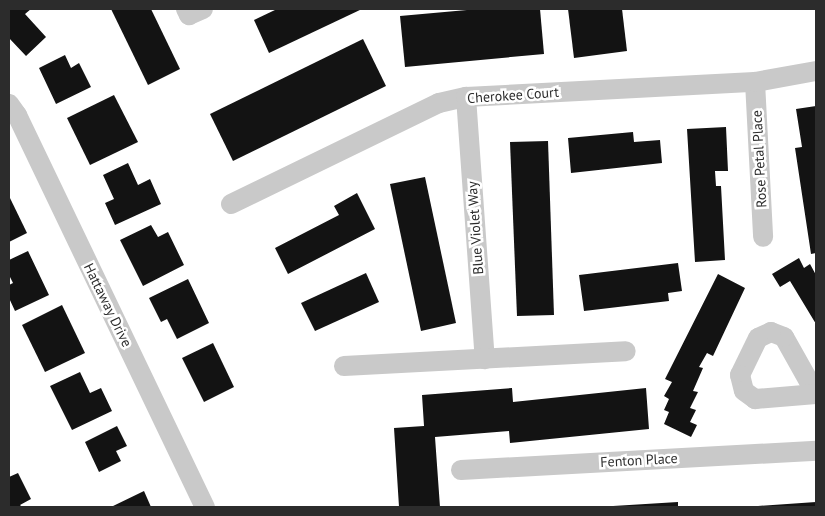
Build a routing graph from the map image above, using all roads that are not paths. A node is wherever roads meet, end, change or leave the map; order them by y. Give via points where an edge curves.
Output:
1 (186, 9) edge
2 (203, 9) edge
3 (816, 71) edge
4 (755, 82) junction
5 (466, 97) junction
6 (9, 104) edge
7 (232, 204) dead end
8 (763, 237) dead end
9 (626, 351) dead end
10 (485, 358) junction
11 (344, 366) dead end
12 (816, 451) edge
13 (461, 470) dead end
14 (205, 507) edge

1 - 2 street via 190,15
3 - 4 street, Cherokee Court
4 - 5 street, Cherokee Court
4 - 8 street, Rose Petal Place
5 - 7 street, Cherokee Court via 439,103
5 - 10 street, Blue Violet Way
6 - 14 street, Hattaway Drive
9 - 10 street
10 - 11 street
12 - 13 street, Fenton Place

